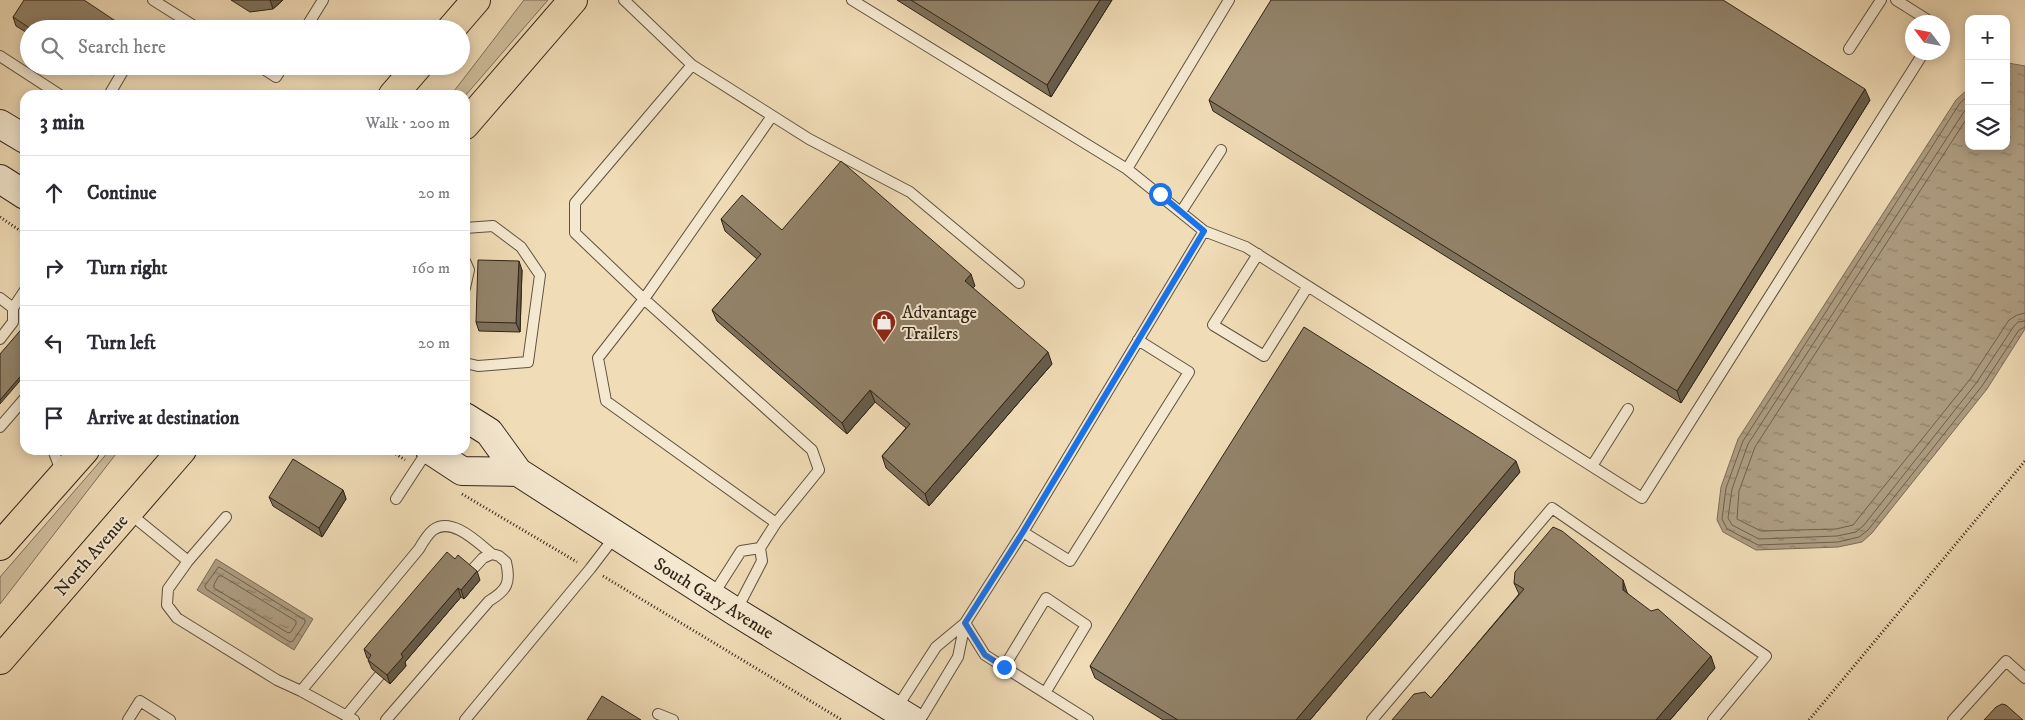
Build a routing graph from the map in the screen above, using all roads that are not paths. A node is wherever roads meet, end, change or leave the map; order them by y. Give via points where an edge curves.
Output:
1 (153, 0) edge
2 (323, 0) edge
3 (476, 0) edge
4 (573, 0) edge
5 (624, 0) edge
6 (852, 0) edge
7 (1229, 0) edge
8 (1881, 0) edge
9 (1896, 0) edge
10 (1920, 15) edge
11 (185, 20) edge
12 (311, 20) edge
13 (459, 20) edge
14 (1849, 49) dead end
15 (0, 56) edge
16 (1919, 60) edge
17 (692, 65) junction
18 (20, 69) edge
19 (29, 75) edge
20 (120, 75) edge
21 (410, 75) edge
22 (52, 90) edge
23 (111, 90) edge
24 (397, 90) edge
25 (772, 116) junction
26 (470, 120) edge
27 (0, 124) edge
28 (20, 136) edge
29 (1221, 150) dead end
30 (1127, 169) junction
31 (0, 179) edge
32 (20, 193) edge
33 (1181, 212) junction
34 (470, 228) edge
35 (1204, 231) junction
36 (1258, 254) junction
37 (1019, 283) dead end
38 (1308, 286) junction
39 (0, 298) edge
40 (20, 298) edge
41 (644, 299) junction
42 (13, 308) junction
43 (0, 339) edge
44 (1138, 340) junction
45 (470, 364) edge
46 (20, 404) edge
47 (1628, 409) dead end
48 (470, 419) edge
49 (0, 427) edge
50 (56, 455) edge
51 (81, 455) edge
52 (178, 455) edge
53 (426, 455) edge
54 (437, 455) edge
55 (1592, 466) junction
56 (518, 472) junction
57 (63, 475) junction
58 (396, 500) dead end
59 (128, 512) junction
60 (226, 517) dead end
61 (776, 523) junction
62 (1023, 532) junction
63 (616, 535) junction
64 (0, 546) edge
65 (760, 548) junction
66 (492, 554) junction
67 (188, 561) junction
68 (471, 571) edge
69 (711, 597) junction
70 (736, 612) junction
71 (965, 623) junction
72 (0, 660) edge
73 (1004, 667) junction
74 (378, 676) edge
75 (2025, 678) edge
76 (301, 691) junction
77 (1045, 693) junction
78 (898, 716) edge
79 (659, 717) edge
80 (350, 718) edge
81 (128, 720) edge
82 (170, 720) edge
83 (386, 720) edge
84 (465, 720) edge
85 (674, 720) edge
86 (920, 720) edge
87 (1088, 720) edge
88 (1372, 720) edge
89 (1713, 720) edge
90 (1953, 720) edge

1 - 11 lane
2 - 12 lane
3 - 13 main road
4 - 26 main road
5 - 17 lane
6 - 30 lane
7 - 30 lane
8 - 14 lane
9 - 10 lane
15 - 18 lane
16 - 55 lane via 1642,498
17 - 25 lane
17 - 41 lane via 575,203 575,233
19 - 22 lane
20 - 23 lane
21 - 24 main road
25 - 37 lane via 910,192
25 - 41 lane
27 - 28 main road
29 - 33 lane
30 - 33 lane
31 - 32 main road
33 - 35 lane
34 - 45 lane via 493,226 521,247 540,275 528,362
35 - 36 lane
35 - 44 lane
36 - 38 lane
36 - 38 lane via 1213,325 1264,356
38 - 55 lane
39 - 42 lane
40 - 42 lane
41 - 61 lane via 812,450 819,470
41 - 61 lane via 598,358 606,401
42 - 43 lane via 13,322
44 - 62 lane
44 - 62 lane via 1189,372 1070,561
46 - 49 lane
47 - 55 lane
48 - 56 main road, South Gary Avenue via 489,432
50 - 57 lane
51 - 57 main road
52 - 59 main road, North Avenue
53 - 58 lane
54 - 56 main road via 462,471
56 - 63 main road, South Gary Avenue
57 - 64 main road
59 - 67 lane
59 - 72 main road, North Avenue
60 - 67 lane
61 - 65 lane
62 - 71 lane
63 - 69 main road, South Gary Avenue
63 - 84 lane
65 - 69 lane via 741,551
65 - 70 lane via 762,561
66 - 68 lane via 483,558
66 - 76 lane via 448,526 433,530
66 - 83 lane via 506,562 506,587 489,601
67 - 76 lane via 168,589 167,605 177,618 277,680
69 - 70 main road, South Gary Avenue
70 - 78 main road, South Gary Avenue
71 - 73 lane via 985,655
71 - 78 lane via 936,647
71 - 86 lane via 958,657
73 - 77 lane
73 - 77 lane via 1046,598 1086,626
74 - 80 lane
75 - 90 lane via 2006,661
76 - 80 lane
77 - 87 lane
79 - 85 lane
81 - 82 lane via 140,701
88 - 89 lane via 1552,508 1766,656

